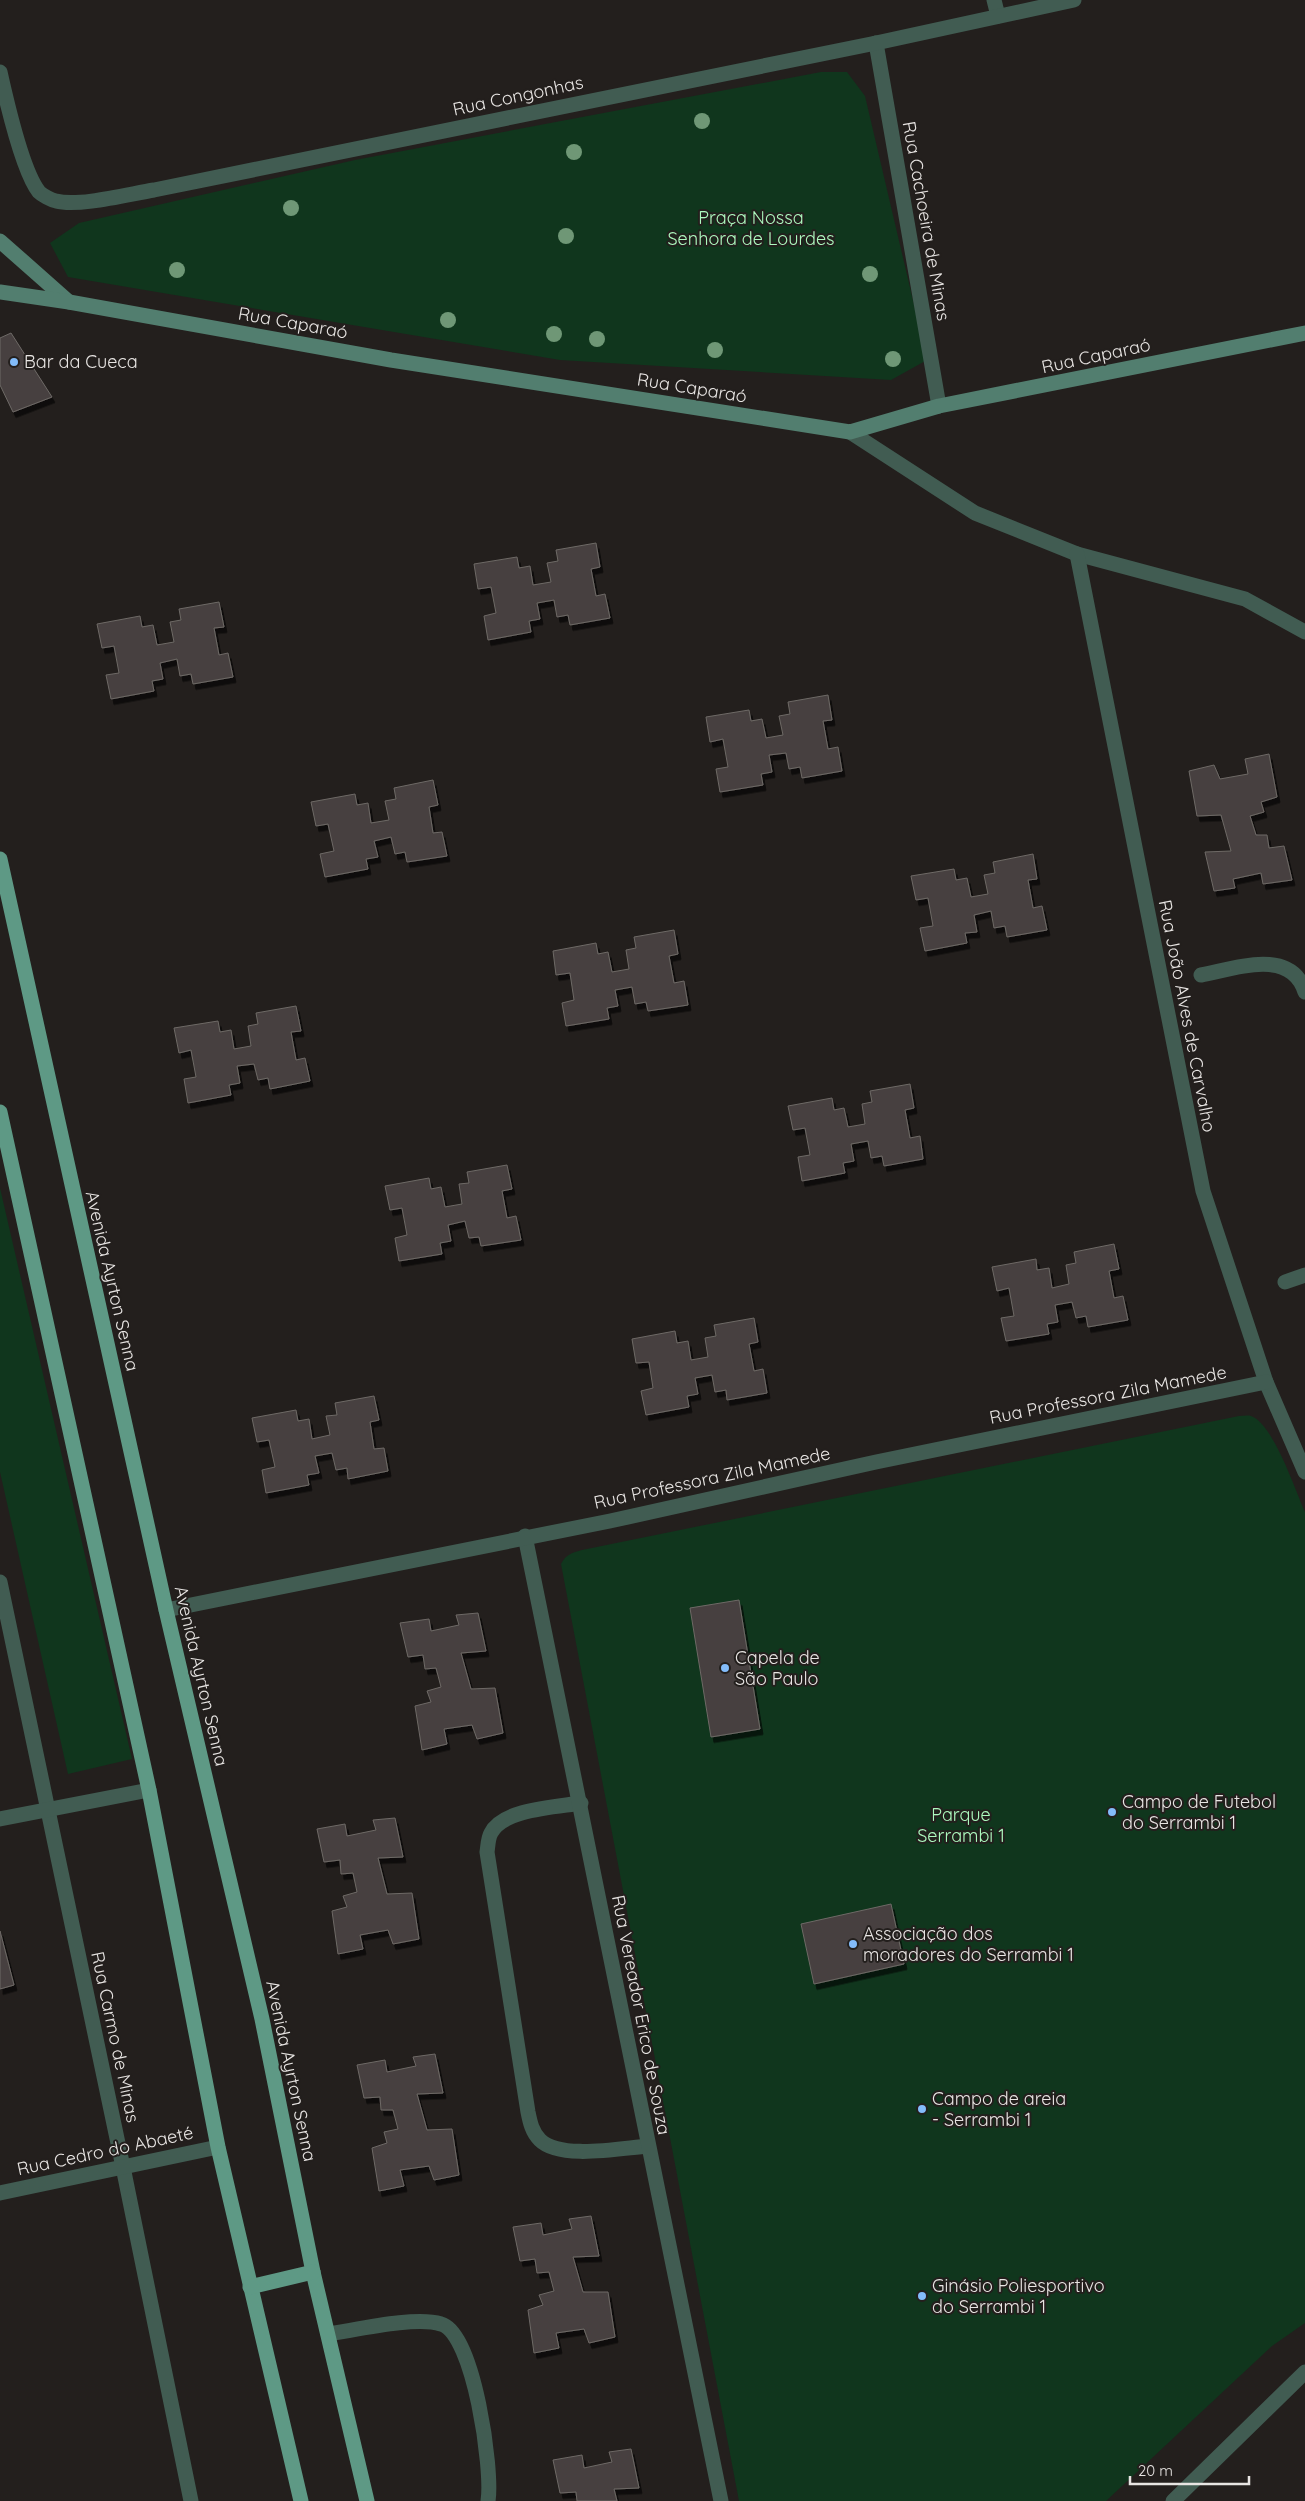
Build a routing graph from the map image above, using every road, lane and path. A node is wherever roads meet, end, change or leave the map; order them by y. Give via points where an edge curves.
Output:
1 (994, 0) edge
2 (1074, 0) edge
3 (998, 16) junction
4 (876, 43) junction
5 (0, 72) edge
6 (0, 241) edge
7 (0, 292) edge
8 (69, 302) junction
9 (1305, 333) edge
10 (939, 406) junction
11 (850, 432) junction
12 (1078, 554) junction
13 (1305, 632) edge
14 (0, 858) edge
15 (1201, 975) dead end
16 (1305, 992) edge
17 (0, 1112) edge
18 (1305, 1275) edge
19 (1285, 1282) dead end
20 (1266, 1382) junction
21 (1305, 1472) edge
22 (525, 1536) junction
23 (0, 1582) edge
24 (166, 1610) junction
25 (149, 1790) junction
26 (581, 1803) junction
27 (48, 1810) junction
28 (0, 1819) edge
29 (648, 2146) junction
30 (218, 2147) junction
31 (123, 2166) junction
32 (0, 2193) edge
33 (313, 2272) junction
34 (250, 2287) junction
35 (328, 2334) junction
36 (1305, 2372) edge
37 (191, 2501) edge
38 (301, 2501) edge
39 (368, 2501) edge
40 (488, 2501) edge
41 (721, 2501) edge
42 (1173, 2501) edge

1 - 3 street
2 - 3 street, Rua Congonhas
3 - 4 street, Rua Congonhas
4 - 5 street, Rua Congonhas via 154,190 79,202 55,201 40,193 22,155
4 - 10 street, Rua Cachoeira de Minas
6 - 8 main road
7 - 8 main road, Rua Caparaó
8 - 11 main road, Rua Caparaó via 391,360
9 - 10 main road, Rua Caparaó
10 - 11 main road, Rua Caparaó
11 - 12 street via 975,513
12 - 13 street via 1245,599
12 - 20 street, Rua João Alves de Carvalho via 1203,1191
14 - 24 main road, Avenida Ayrton Senna
15 - 16 street via 1264,963 1285,967 1302,981
17 - 25 main road
18 - 19 street
20 - 21 street, Rua João Alves de Carvalho
20 - 22 street, Rua Professora Zila Mamede
22 - 24 street, Rua Professora Zila Mamede
22 - 26 street, Rua Vereador Erico de Souza
23 - 27 street, Rua Carmo de Minas
24 - 33 main road, Avenida Ayrton Senna via 262,2019
25 - 27 street
25 - 30 main road
26 - 29 street, Rua Vereador Erico de Souza
26 - 29 street via 517,1814 499,1822 490,1833 487,1852 528,2112 532,2128 540,2140 559,2150
27 - 28 street
27 - 31 street, Rua Carmo de Minas
29 - 41 street, Rua Vereador Erico de Souza
30 - 31 street, Rua Cedro do Abaeté
30 - 34 main road
31 - 32 street, Rua Cedro do Abaeté
31 - 37 street, Rua Carmo de Minas
33 - 34 main road
33 - 35 main road, Avenida Ayrton Senna
34 - 38 main road
35 - 39 main road, Avenida Ayrton Senna
35 - 40 street via 420,2322 442,2324 454,2332 478,2399 487,2454
36 - 42 street

